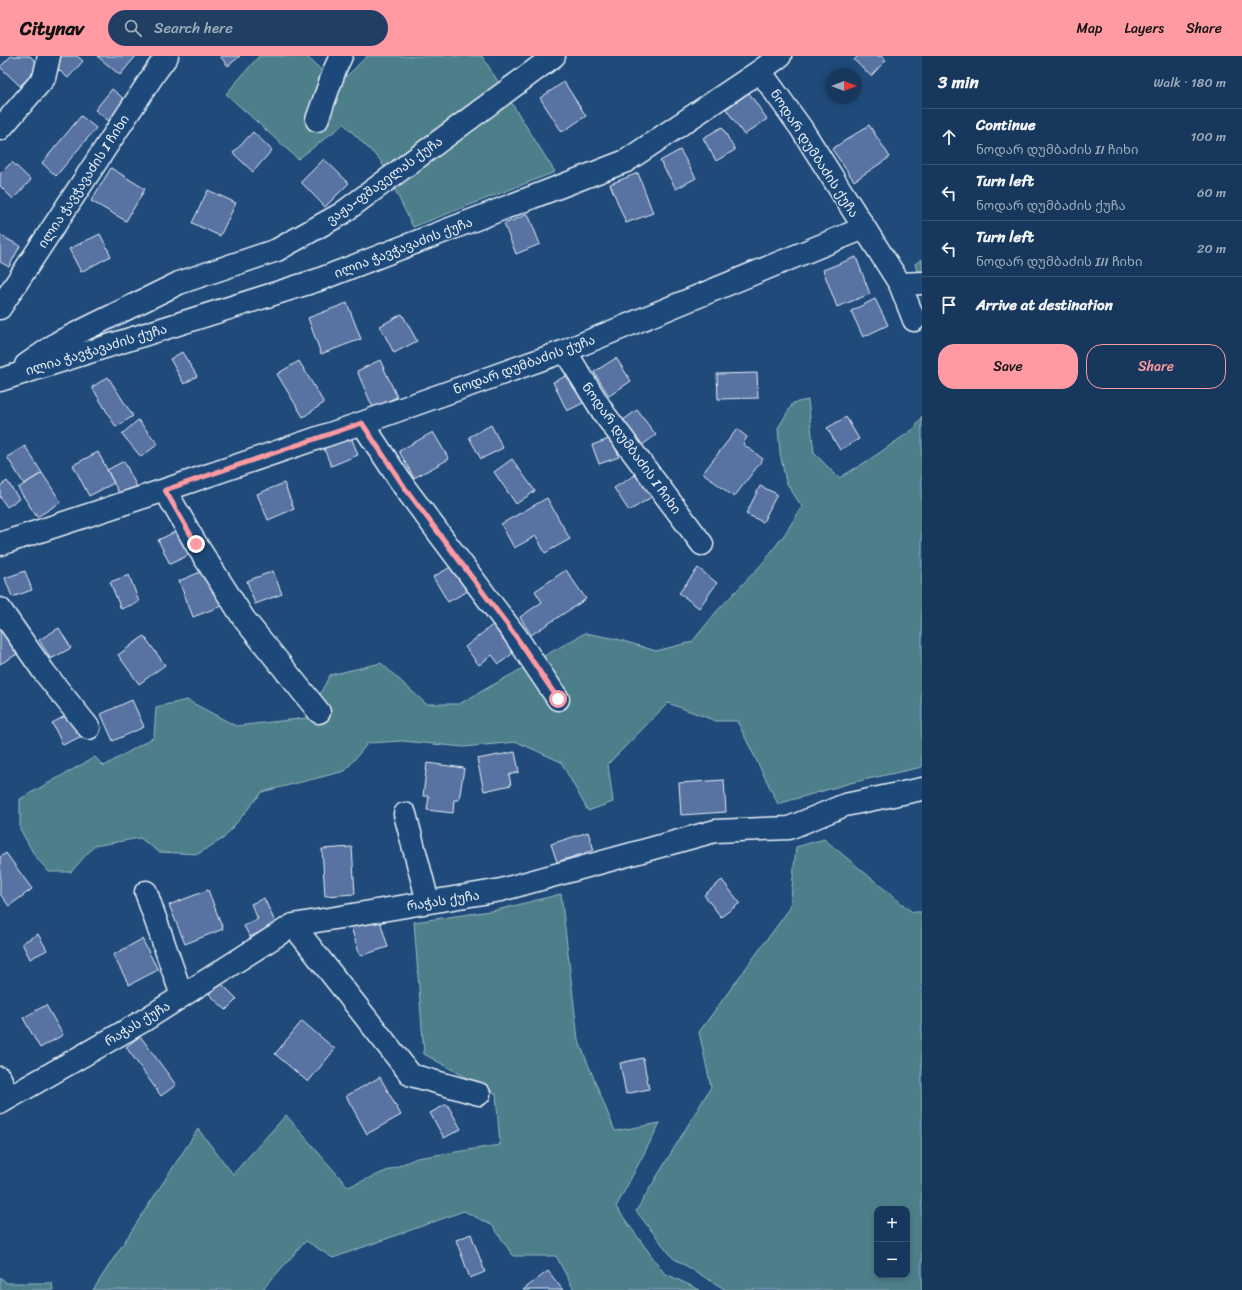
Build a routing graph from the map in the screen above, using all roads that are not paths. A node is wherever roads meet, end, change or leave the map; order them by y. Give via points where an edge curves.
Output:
1 (49, 56) edge
2 (167, 56) edge
3 (341, 56) edge
4 (554, 56) edge
5 (780, 56) edge
6 (760, 71) junction
7 (317, 120) dead end
8 (0, 129) edge
9 (864, 228) junction
10 (922, 283) edge
11 (900, 284) junction
12 (0, 308) edge
13 (914, 320) dead end
14 (565, 351) junction
15 (4, 379) edge
16 (362, 423) junction
17 (165, 490) junction
18 (0, 544) edge
19 (702, 544) dead end
20 (0, 609) edge
21 (558, 699) dead end
22 (319, 712) dead end
23 (88, 728) dead end
24 (922, 789) edge
25 (405, 814) dead end
26 (146, 892) dead end
27 (428, 902) junction
28 (293, 925) junction
29 (182, 996) junction
30 (0, 1078) edge
31 (479, 1094) dead end
32 (4, 1100) edge

1 - 8 street via 44,78
2 - 12 street, ილია ჭავჭავაძის I ჩიხი
3 - 7 street
4 - 15 street, ვაჟა-ფშაველას ქუჩა via 341,214 277,250 179,283 58,342
5 - 6 street, ილია ჭავჭავაძის ქუჩა
6 - 9 street, ნოდარ დუმბაძის ქუჩა via 801,128
6 - 15 street, ილია ჭავჭავაძის ქუჩა via 626,161 318,280
9 - 11 street
9 - 14 street, ნოდარ დუმბაძის ქუჩა
10 - 11 street
11 - 13 street
14 - 16 street, ნოდარ დუმბაძის ქუჩა
14 - 19 street, ნოდარ დუმბაძის I ჩიხი via 605,415
16 - 17 street, ნოდარ დუმბაძის ქუჩა
16 - 21 street via 405,488 515,635
17 - 18 street, ნოდარ დუმბაძის ქუჩა
17 - 22 street via 244,620
20 - 23 street via 44,672
24 - 27 street, რაჭას ქუჩა via 845,805 789,828 715,831 501,890
25 - 27 street
26 - 29 street
27 - 28 street, რაჭას ქუჩა
28 - 29 street, რაჭას ქუჩა
28 - 31 street via 411,1075
29 - 32 street, რაჭას ქუჩა
30 - 32 street

